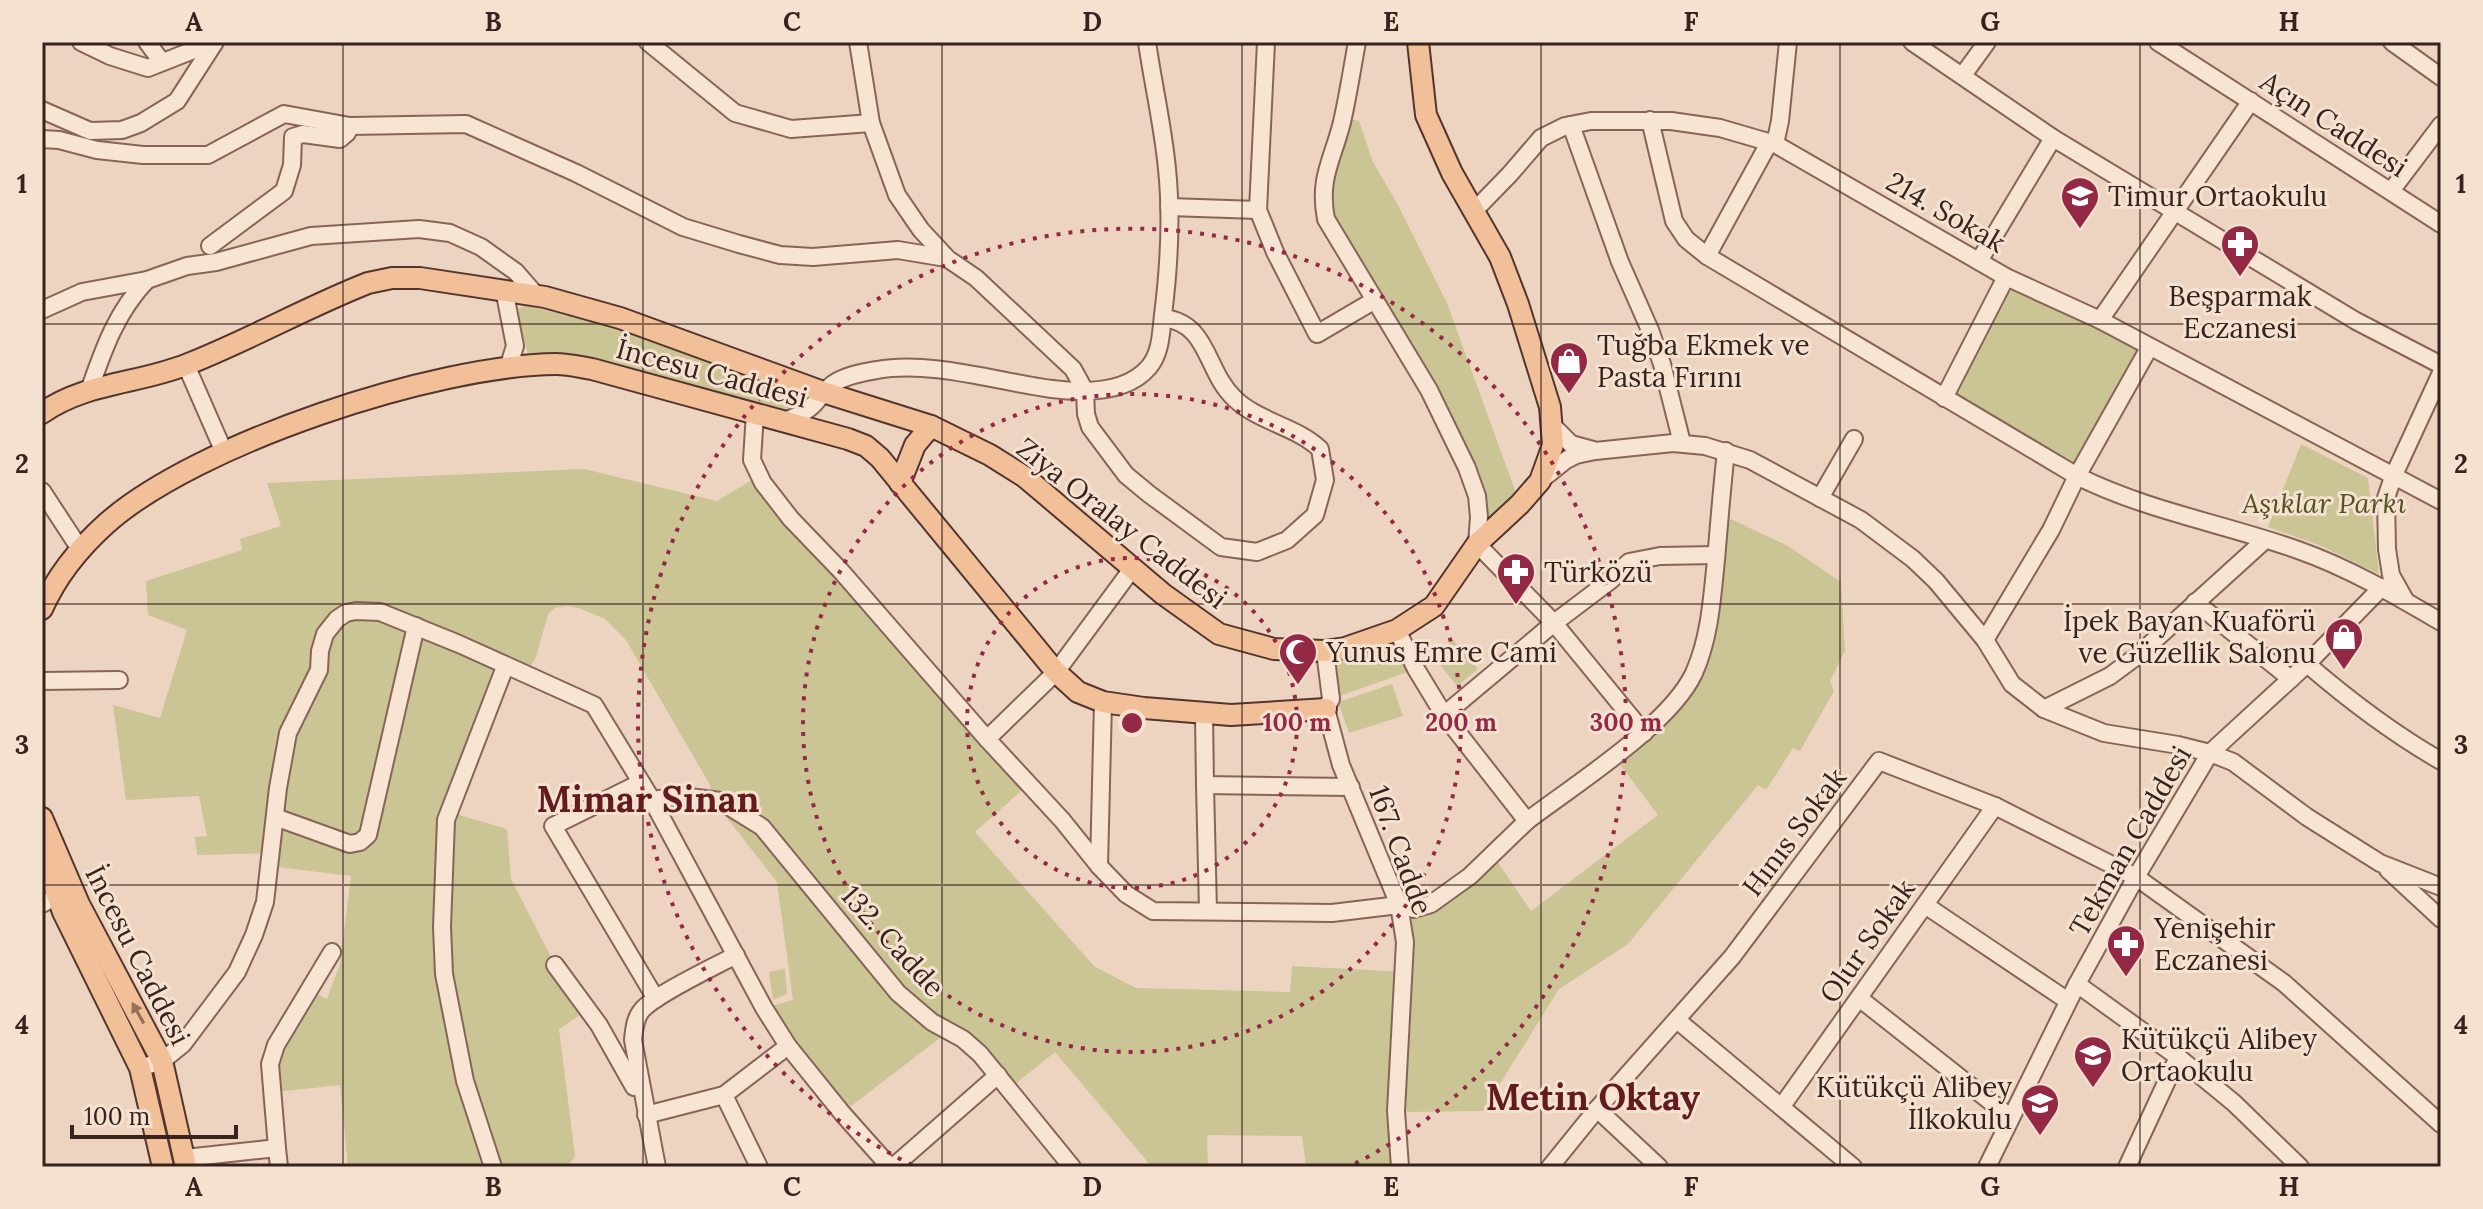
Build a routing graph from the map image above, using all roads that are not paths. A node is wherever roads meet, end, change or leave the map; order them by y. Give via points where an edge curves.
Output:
1 (81, 42) edge
2 (147, 42) edge
3 (215, 42) edge
4 (648, 42) edge
5 (858, 42) edge
6 (1147, 42) edge
7 (1266, 42) edge
8 (1357, 42) edge
9 (1418, 42) edge
10 (1788, 42) edge
11 (1912, 42) edge
12 (1987, 42) edge
13 (2158, 42) edge
14 (2392, 42) edge
15 (2414, 48) edge
16 (162, 62) junction
17 (1963, 75) junction
18 (2441, 77) edge
19 (2251, 101) junction
20 (42, 110) edge
21 (1650, 120) junction
22 (871, 123) junction
23 (1571, 125) junction
24 (2441, 125) edge
25 (350, 126) junction
26 (2053, 138) junction
27 (42, 139) edge
28 (1772, 144) junction
29 (2391, 191) junction
30 (1169, 207) junction
31 (1258, 210) junction
32 (1475, 210) junction
33 (2175, 211) junction
34 (2441, 224) edge
35 (210, 246) dead end
36 (1707, 256) junction
37 (948, 259) junction
38 (1979, 261) junction
39 (2006, 277) junction
40 (147, 280) junction
41 (504, 289) junction
42 (536, 295) junction
43 (1375, 300) junction
44 (42, 310) edge
45 (1163, 318) junction
46 (2100, 320) junction
47 (2149, 348) junction
48 (186, 365) junction
49 (2441, 365) edge
50 (508, 368) junction
51 (2441, 373) edge
52 (90, 388) junction
53 (1085, 391) junction
54 (823, 392) junction
55 (1944, 398) junction
56 (42, 413) edge
57 (755, 413) junction
58 (784, 421) junction
59 (1552, 425) junction
60 (931, 426) junction
61 (1854, 439) dead end
62 (1682, 443) junction
63 (1595, 451) junction
64 (1726, 451) junction
65 (224, 452) junction
66 (2077, 476) junction
67 (2393, 477) junction
68 (1540, 481) junction
69 (900, 483) junction
70 (42, 491) edge
71 (1820, 498) junction
72 (2441, 501) edge
73 (2265, 540) junction
74 (1477, 544) junction
75 (80, 549) junction
76 (1716, 555) junction
77 (1132, 569) junction
78 (2382, 587) junction
79 (2406, 601) junction
80 (2195, 602) junction
81 (42, 609) edge
82 (2441, 622) edge
83 (1554, 623) junction
84 (416, 626) junction
85 (1397, 630) junction
86 (1985, 640) junction
87 (1325, 651) junction
88 (2307, 664) junction
89 (505, 667) junction
90 (1056, 672) junction
91 (2291, 679) junction
92 (119, 680) dead end
93 (42, 681) edge
94 (1103, 702) junction
95 (1326, 709) junction
96 (2044, 709) junction
97 (1204, 715) junction
98 (1444, 715) junction
99 (1644, 733) junction
100 (987, 739) junction
101 (2210, 753) junction
102 (2441, 761) edge
103 (640, 783) junction
104 (1205, 785) junction
105 (1351, 787) junction
106 (652, 800) junction
107 (1995, 806) junction
108 (275, 817) junction
109 (42, 818) edge
110 (1527, 821) junction
111 (42, 851) edge
112 (2380, 863) junction
113 (1099, 866) junction
114 (2136, 877) junction
115 (2441, 887) edge
116 (57, 896) edge
117 (1399, 905) junction
118 (1925, 905) junction
119 (1208, 911) junction
120 (2441, 919) edge
121 (332, 952) dead end
122 (736, 955) junction
123 (555, 965) dead end
124 (2077, 984) junction
125 (1859, 998) junction
126 (656, 999) junction
127 (2068, 1001) junction
128 (1677, 1020) junction
129 (788, 1046) junction
130 (2178, 1057) junction
131 (162, 1061) junction
132 (140, 1068) junction
133 (998, 1075) junction
134 (724, 1095) junction
135 (1782, 1106) junction
136 (1597, 1109) junction
137 (646, 1115) junction
138 (2010, 1117) junction
139 (2441, 1124) edge
140 (277, 1148) junction
141 (185, 1162) edge
142 (163, 1167) edge
143 (279, 1167) edge
144 (493, 1167) edge
145 (657, 1167) edge
146 (759, 1167) edge
147 (892, 1167) edge
148 (1072, 1167) edge
149 (1400, 1167) edge
150 (1550, 1167) edge
151 (1659, 1167) edge
152 (1853, 1167) edge
153 (1987, 1167) edge
154 (2127, 1167) edge
155 (2300, 1167) edge

1 - 16 street via 148,68
2 - 16 street
3 - 16 street
3 - 20 street via 177,101 141,123 90,131
4 - 22 street via 735,113 791,129
5 - 22 street
6 - 30 street
7 - 31 street
8 - 43 street via 1340,129 1326,167 1323,202 1330,227
9 - 32 main road, Ziya Oralay Caddesi via 1426,115
10 - 28 street via 1780,121
11 - 17 street
12 - 17 street
13 - 19 street, Açın Caddesi
14 - 15 street
15 - 18 street
17 - 26 street
19 - 29 street, Açın Caddesi
19 - 33 street
21 - 23 street, 214. Sokak
21 - 28 street, 214. Sokak via 1720,128
21 - 36 street via 1674,221
22 - 37 street via 897,195
23 - 32 street, 214. Sokak via 1541,138
23 - 62 street via 1662,364
24 - 29 street
25 - 27 street via 284,114 208,155 143,155
25 - 35 street via 340,139 293,137 284,191
25 - 37 street via 466,124 683,227 780,255 898,250
26 - 33 street
26 - 38 street
28 - 36 street
28 - 38 street, 214. Sokak
29 - 34 street, Açın Caddesi
30 - 31 street
30 - 45 street
31 - 43 street via 1317,334
32 - 59 main road, Ziya Oralay Caddesi via 1518,304
33 - 46 street
33 - 49 street via 2356,321
36 - 55 street
37 - 53 street via 976,278 1073,369
38 - 39 street, 214. Sokak
39 - 46 street, 214. Sokak
39 - 55 street
40 - 42 street via 311,236 431,229 481,247 516,272
40 - 44 street via 82,292
40 - 52 street via 127,303
41 - 42 main road, Ziya Oralay Caddesi
41 - 48 main road, Ziya Oralay Caddesi via 420,278 368,283
41 - 50 street via 515,346
42 - 54 main road, Ziya Oralay Caddesi via 620,318
43 - 74 street via 1429,390 1467,468 1477,496
45 - 53 street via 1158,351 1143,373 1110,388
45 - 53 street via 1191,328 1235,400 1320,449 1325,480 1315,515 1287,540 1257,552 1221,547 1126,475 1090,427
46 - 47 street, 214. Sokak
47 - 66 street
47 - 67 street, 214. Sokak
48 - 52 main road, Ziya Oralay Caddesi
48 - 65 street
50 - 57 main road, İncesu Caddesi via 558,364 592,369
50 - 65 main road, İncesu Caddesi via 394,393
51 - 67 street
52 - 56 main road, Ziya Oralay Caddesi
53 - 54 street via 901,367 854,375
54 - 58 street via 811,407
54 - 60 main road, Ziya Oralay Caddesi
55 - 66 street
57 - 58 main road, İncesu Caddesi
57 - 100 street via 752,460 763,483
58 - 69 main road, İncesu Caddesi via 866,446
59 - 63 street via 1571,444
59 - 68 main road, Ziya Oralay Caddesi via 1552,454
60 - 69 main road via 915,445
60 - 77 main road, Ziya Oralay Caddesi via 1025,477
61 - 71 street
62 - 63 street
62 - 64 street
63 - 68 street via 1566,460
64 - 71 street
64 - 76 street
65 - 75 main road, İncesu Caddesi via 138,500
66 - 73 street
66 - 86 street
67 - 72 street, 214. Sokak
67 - 79 street via 2386,498 2387,549 2391,575
68 - 74 main road, Ziya Oralay Caddesi
69 - 90 main road, İncesu Caddesi
70 - 75 street
71 - 86 street via 1861,520 1913,559
73 - 78 street
73 - 80 street
74 - 83 street
74 - 85 main road, Ziya Oralay Caddesi via 1434,606
75 - 81 main road, İncesu Caddesi
76 - 83 street via 1629,562
76 - 99 street via 1705,643 1693,675
77 - 87 main road, Ziya Oralay Caddesi via 1219,634 1274,649
77 - 90 street
78 - 79 street
78 - 88 street, Tekman Caddesi
79 - 82 street
80 - 91 street
80 - 96 street via 2110,676
83 - 98 street
83 - 99 street
84 - 89 street
84 - 108 street via 380,612 356,611 342,615 325,634 319,670 288,733
84 - 108 street via 368,835 350,844
85 - 87 main road, Ziya Oralay Caddesi
85 - 98 street
86 - 96 street via 2012,684
87 - 95 street, 167. Cadde via 1331,699
88 - 91 street, Tekman Caddesi
88 - 102 street via 2358,708
89 - 103 street via 594,705
89 - 144 street via 446,820 443,847 444,974 465,1081
90 - 94 main road, İncesu Caddesi via 1078,692
90 - 100 street
91 - 101 street, Tekman Caddesi
92 - 93 street
94 - 97 main road, İncesu Caddesi
94 - 113 street
95 - 97 main road, İncesu Caddesi
95 - 105 street, 167. Cadde
96 - 101 street via 2104,733
97 - 104 street
98 - 110 street
99 - 110 street
100 - 113 street
101 - 112 street via 2233,762
101 - 114 street, Tekman Caddesi
103 - 106 street
103 - 126 street via 553,826
104 - 105 street
104 - 119 street
105 - 117 street, 167. Cadde
106 - 122 street
106 - 133 street, 132. Cadde via 682,796 720,801 762,827 898,993 932,1022 963,1039
107 - 114 street, Hınıs Sokak
107 - 118 street, Olur Sokak
107 - 128 street, Hınıs Sokak via 1879,761 1732,957
108 - 131 street via 265,902 237,972 183,1044
109 - 116 main road, İncesu Caddesi
110 - 117 street via 1447,894 1414,909
111 - 116 main road, İncesu Caddesi
112 - 115 street
112 - 120 street
113 - 119 street via 1126,894 1153,911
114 - 124 street, Tekman Caddesi
114 - 139 street, Hınıs Sokak via 2284,983
131 -> 116 main road, İncesu Caddesi
116 - 132 main road, İncesu Caddesi
117 - 119 street via 1332,913
117 - 149 street, 167. Cadde via 1405,942 1396,1111
118 - 125 street, Olur Sokak
118 - 127 street
121 - 140 street via 270,1064
122 - 126 street
122 - 129 street
123 - 137 street via 628,1072
124 - 127 street, Tekman Caddesi
124 - 130 street
125 - 135 street, Olur Sokak
125 - 138 street
126 - 137 street via 641,1011 633,1040
127 - 138 street, Tekman Caddesi
128 - 135 street
128 - 136 street, Hınıs Sokak
129 - 134 street
129 - 147 street
130 - 154 street
130 - 155 street
131 - 132 street
131 - 141 main road, İncesu Caddesi
132 - 142 main road, İncesu Caddesi
133 - 147 street
133 - 148 street, 132. Cadde
134 - 137 street
134 - 146 street
135 - 152 street
136 - 150 street, Hınıs Sokak
136 - 151 street
137 - 145 street
138 - 153 street, Tekman Caddesi
140 - 141 street
140 - 143 street

